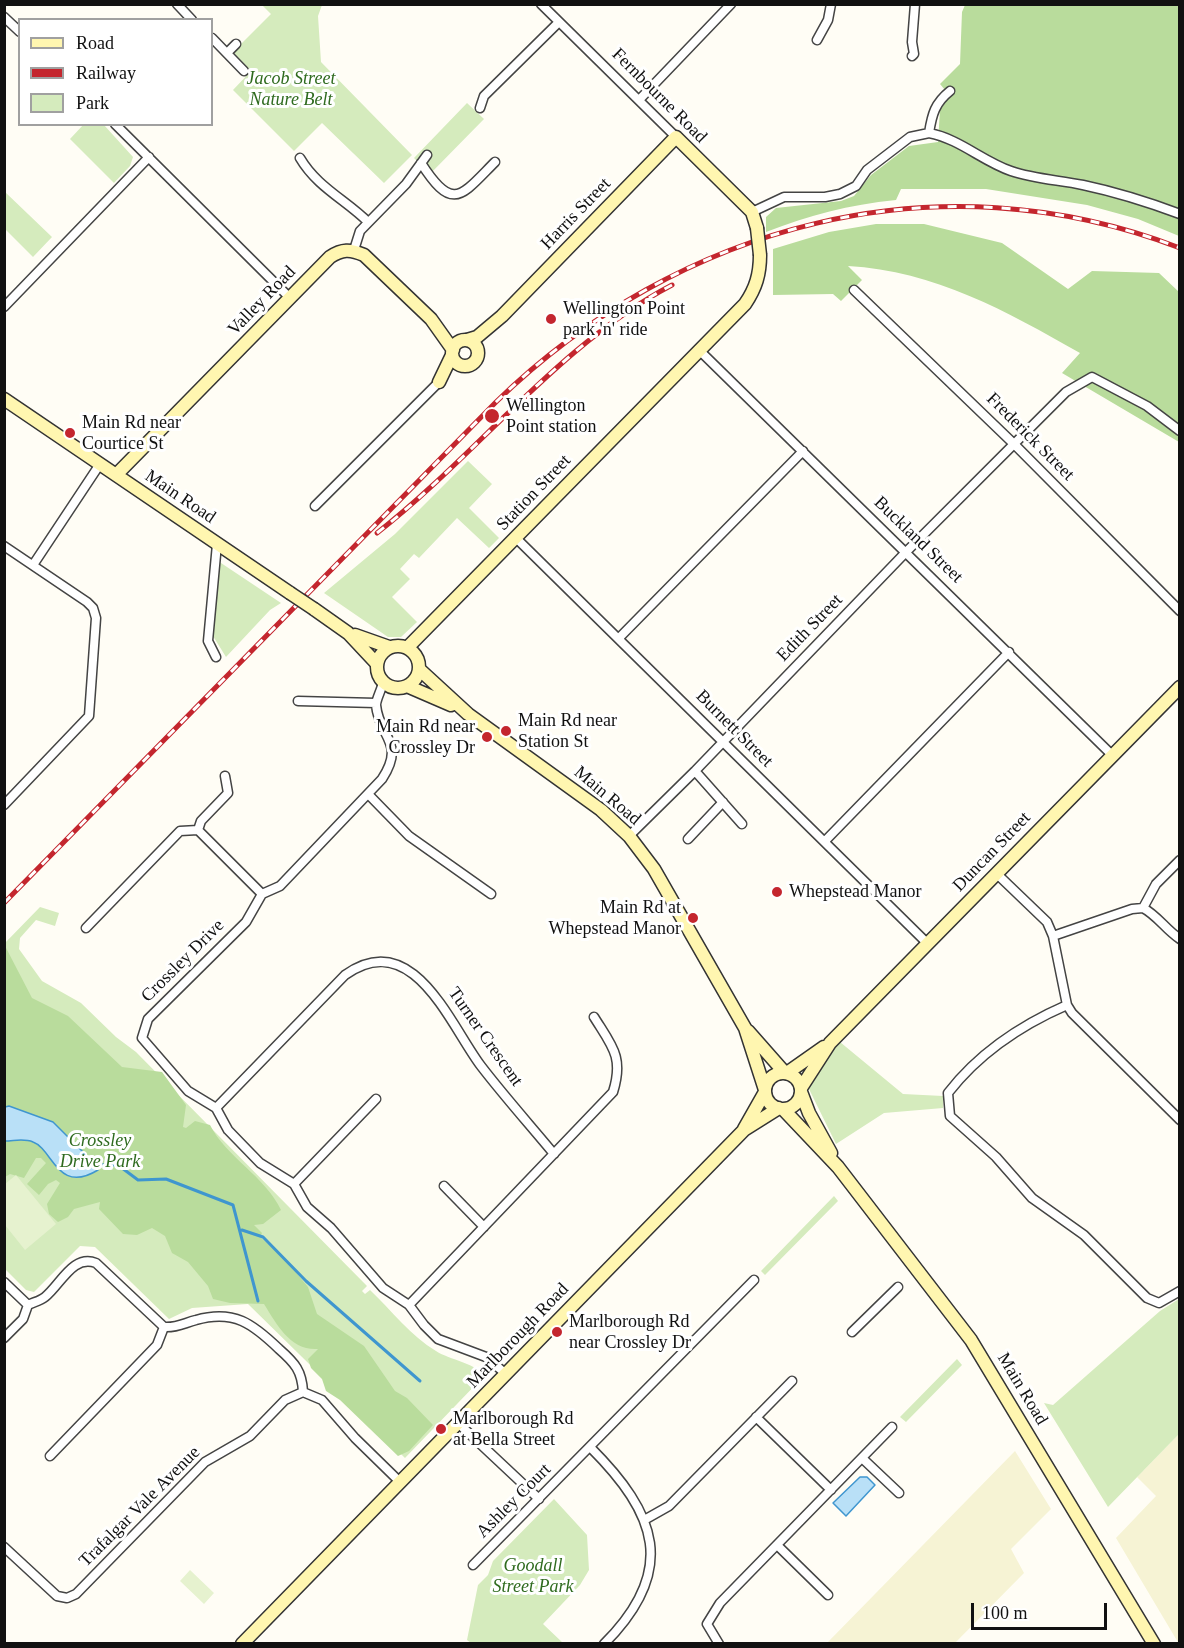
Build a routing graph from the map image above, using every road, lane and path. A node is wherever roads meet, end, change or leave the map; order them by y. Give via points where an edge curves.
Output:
1 (177, 4) edge
2 (541, 4) edge
3 (731, 4) edge
4 (831, 4) edge
5 (915, 4) edge
6 (4, 17) edge
7 (190, 18) edge
8 (559, 22) junction
9 (18, 30) edge
10 (213, 39) edge
11 (817, 39) dead end
12 (236, 44) dead end
13 (227, 53) junction
14 (912, 57) dead end
15 (244, 71) dead end
16 (950, 91) dead end
17 (639, 100) junction
18 (480, 108) dead end
19 (117, 126) edge
20 (929, 133) junction
21 (676, 137) junction
22 (427, 155) dead end
23 (149, 157) junction
24 (300, 158) dead end
25 (495, 162) dead end
26 (421, 164) junction
27 (752, 212) junction
28 (1179, 214) edge
29 (368, 222) junction
30 (354, 250) junction
31 (854, 290) dead end
32 (290, 298) junction
33 (4, 307) edge
34 (502, 316) junction
35 (430, 319) junction
36 (466, 340) junction
37 (699, 350) junction
38 (453, 352) junction
39 (478, 354) junction
40 (464, 365) junction
41 (439, 382) junction
42 (4, 399) edge
43 (1179, 431) edge
44 (1015, 445) junction
45 (802, 451) junction
46 (100, 464) junction
47 (116, 475) junction
48 (315, 506) dead end
49 (516, 538) junction
50 (217, 544) junction
51 (4, 546) edge
52 (907, 551) junction
53 (33, 565) junction
54 (1179, 611) edge
55 (348, 633) junction
56 (619, 638) junction
57 (389, 647) junction
58 (407, 648) junction
59 (1009, 652) junction
60 (216, 657) dead end
61 (377, 664) junction
62 (419, 669) junction
63 (383, 682) junction
64 (407, 686) junction
65 (1179, 687) edge
66 (298, 701) dead end
67 (376, 703) junction
68 (468, 714) junction
69 (723, 742) junction
70 (1112, 755) junction
71 (695, 771) junction
72 (225, 776) dead end
73 (369, 795) junction
74 (723, 802) junction
75 (4, 805) edge
76 (742, 824) dead end
77 (198, 830) junction
78 (629, 836) junction
79 (688, 840) dead end
80 (825, 841) junction
81 (1179, 860) edge
82 (997, 874) junction
83 (262, 894) junction
84 (491, 894) dead end
85 (1143, 908) junction
86 (86, 928) dead end
87 (1053, 936) junction
88 (1179, 939) edge
89 (928, 944) junction
90 (1067, 1005) junction
91 (594, 1017) dead end
92 (745, 1028) junction
93 (830, 1043) junction
94 (786, 1073) junction
95 (801, 1090) junction
96 (765, 1091) junction
97 (376, 1099) dead end
98 (216, 1108) junction
99 (781, 1108) junction
100 (1179, 1120) edge
101 (744, 1130) junction
102 (554, 1154) junction
103 (838, 1167) junction
104 (294, 1184) junction
105 (444, 1186) dead end
106 (484, 1227) junction
107 (754, 1280) dead end
108 (4, 1282) edge
109 (898, 1287) dead end
110 (1179, 1291) edge
111 (28, 1305) junction
112 (409, 1305) junction
113 (164, 1327) junction
114 (852, 1332) dead end
115 (4, 1338) edge
116 (506, 1374) junction
117 (792, 1381) dead end
118 (303, 1392) junction
119 (756, 1417) junction
120 (458, 1424) junction
121 (892, 1427) dead end
122 (590, 1447) junction
123 (50, 1456) dead end
124 (862, 1458) junction
125 (400, 1482) junction
126 (831, 1490) junction
127 (899, 1493) dead end
128 (539, 1499) junction
129 (646, 1519) junction
130 (777, 1545) junction
131 (4, 1547) edge
132 (473, 1565) dead end
133 (828, 1595) dead end
134 (242, 1644) edge
135 (604, 1644) edge
136 (719, 1644) edge
137 (1154, 1644) edge

1 - 7 street
2 - 8 street, Fernbourne Road
3 - 17 street
4 - 11 street via 828,20
5 - 14 street
6 - 9 street
8 - 17 street, Fernbourne Road
8 - 18 street via 484,96
10 - 13 street
12 - 13 street
13 - 15 street
16 - 20 street via 932,112
17 - 21 street, Fernbourne Road
19 - 23 street
20 - 27 street via 910,137 867,170 856,186 840,194 825,198 784,197
20 - 28 street via 952,139 1014,172 1094,188
21 - 27 street, Fernbourne Road
21 - 34 street, Harris Street
22 - 26 street
23 - 32 street
23 - 33 street
24 - 29 street via 305,168 338,200 354,208
25 - 26 street via 458,195 437,187
26 - 29 street
27 - 37 street, Station Street, bridge via 760,255 754,291
29 - 30 street via 360,231
30 - 32 street, Valley Road via 341,250 330,257
30 - 35 street via 364,255
31 - 44 street, Frederick Street
32 - 47 street, Valley Road
34 - 36 street, Harris Street via 477,337
34 - 39 street, Harris Street
35 - 36 street
35 - 38 street
36 - 38 street via 456,343
36 - 39 street via 475,344
37 - 45 street, Buckland Street
37 - 49 street, Station Street
38 - 40 street via 457,362
38 - 41 street
39 - 40 street via 473,363
40 - 41 street
41 - 48 street
42 - 46 street, Main Road
43 - 44 street, Edith Street via 1147,406 1092,377 1066,392
44 - 52 street, Edith Street
44 - 54 street, Frederick Street
45 - 52 street, Buckland Street
45 - 56 street
46 - 47 street, Main Road
46 - 53 street
47 - 50 street, Main Road
49 - 56 street, Burnett Street
49 - 58 street, Station Street
50 - 55 street, Main Road, bridge
50 - 60 street, Main Road via 208,641
51 - 53 street
52 - 59 street, Buckland Street
52 - 69 street, Edith Street
53 - 75 street via 93,608 96,618 89,716
55 - 57 street, Main Road
55 - 61 street, Main Road
56 - 69 street, Burnett Street
57 - 58 street, Main Road
57 - 61 street
58 - 62 street, Main Road via 416,657
59 - 70 street, Buckland Street
59 - 80 street
61 - 63 street, Main Road
62 - 64 street
62 - 68 street, Main Road
63 - 64 street, Main Road via 394,687
63 - 67 street
64 - 68 street, Main Road
65 - 70 street, Duncan Street
66 - 67 street
67 - 73 street, Crossley Drive via 393,751 390,766
68 - 78 street, Main Road via 602,810
69 - 71 street, Edith Street
69 - 80 street, Burnett Street
70 - 82 street, Duncan Street
71 - 74 street
71 - 78 street, Edith Street
72 - 77 street via 228,792 201,821
73 - 83 street, Crossley Drive via 280,886
73 - 84 street via 409,836
74 - 76 street
74 - 79 street
77 - 83 street
77 - 86 street via 180,831
78 - 92 street, Main Road via 654,869
80 - 89 street, Burnett Street
81 - 85 street via 1156,884
82 - 87 street via 1047,922
82 - 89 street, Duncan Street
83 - 98 street, Crossley Drive via 246,922 148,1019 142,1038 188,1091
85 - 87 street
85 - 88 street
87 - 90 street
89 - 93 street, Duncan Street
90 - 100 street
90 - 110 street via 1030,1022 1002,1041 956,1082 948,1093 947,1108 958,1125 996,1157 1032,1198 1084,1235 1147,1298 1159,1303
91 - 102 street via 616,1052 619,1073 613,1092
92 - 94 street, Main Road
92 - 96 street, Main Road
93 - 94 street, Duncan Street
93 - 95 street, Duncan Street
94 - 95 street via 798,1079
94 - 96 street via 770,1078
95 - 99 street via 795,1104
95 - 103 street, Main Road
96 - 99 street via 770,1103
96 - 101 street, Marlborough Road
97 - 104 street
98 - 102 street, Turner Crescent via 345,975 375,961 397,965 439,998 480,1065
98 - 104 street, Crossley Drive via 228,1131 260,1163
99 - 101 street, Marlborough Road
99 - 103 street, Main Road
101 - 116 street, Marlborough Road
102 - 106 street
103 - 137 street, Main Road via 971,1340
104 - 112 street, Crossley Drive via 307,1207 331,1228 383,1288
105 - 106 street
106 - 112 street
107 - 122 street, Ashley Court
108 - 111 street
109 - 114 street
111 - 113 street via 43,1299 79,1261 88,1260 96,1263
111 - 115 street via 23,1319
112 - 116 street, Crossley Drive via 438,1339 486,1357
113 - 118 street via 175,1328 197,1319 232,1317 249,1322 296,1365 302,1375
113 - 123 street via 157,1345
116 - 120 street, Marlborough Road
117 - 119 street
118 - 125 street via 322,1400
118 - 131 street, Trafalgar Vale Avenue via 285,1400 250,1436 205,1462 76,1594 68,1598 57,1596
119 - 126 street
119 - 129 street via 669,1506
120 - 125 street, Marlborough Road
120 - 128 street
121 - 124 street
122 - 128 street, Ashley Court
122 - 129 street via 616,1472
124 - 126 street
124 - 127 street
125 - 134 street, Marlborough Road
126 - 130 street
128 - 132 street, Ashley Court
129 - 135 street via 651,1549 646,1588 634,1610
130 - 133 street
130 - 136 street via 720,1603 707,1624

